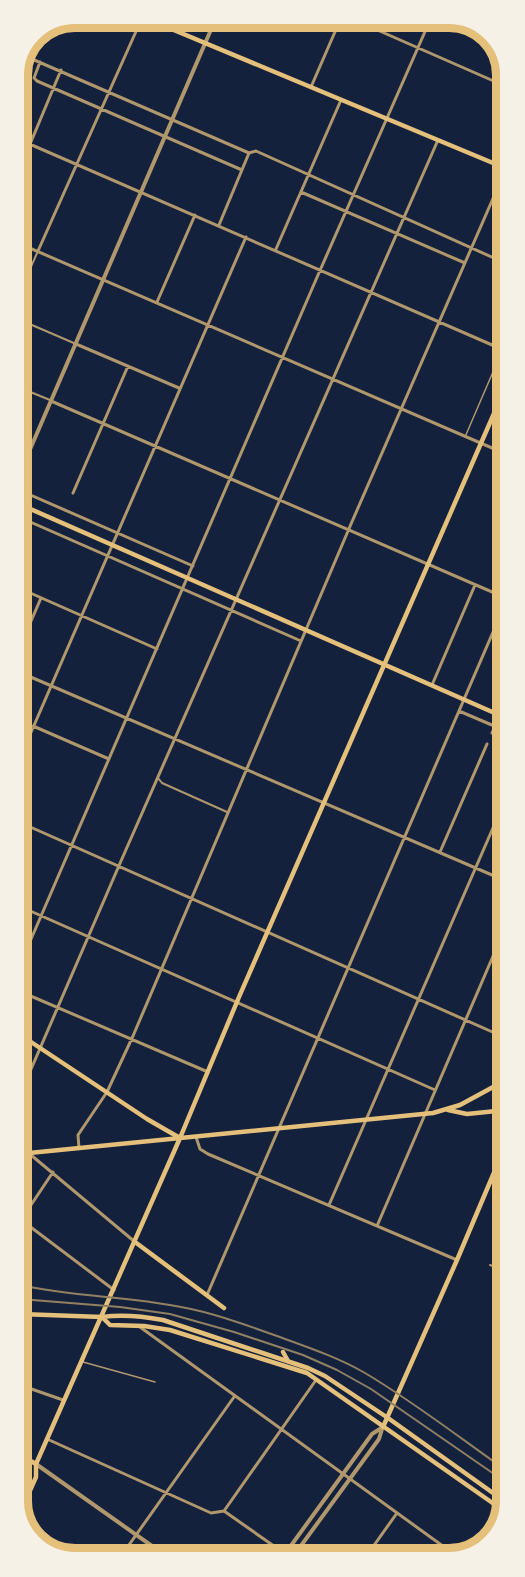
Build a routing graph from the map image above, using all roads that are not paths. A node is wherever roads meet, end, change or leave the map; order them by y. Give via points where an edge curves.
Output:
1 (138, 28) edge
2 (168, 28) edge
3 (212, 28) edge
4 (336, 29) edge
5 (374, 29) edge
6 (426, 29) edge
7 (206, 44) junction
8 (418, 48) junction
9 (32, 58) edge
10 (40, 62) junction
11 (61, 70) junction
12 (496, 82) edge
13 (311, 87) junction
14 (54, 88) junction
15 (109, 91) junction
16 (340, 99) junction
17 (101, 109) junction
18 (387, 119) junction
19 (172, 120) junction
20 (165, 136) junction
21 (438, 140) junction
22 (28, 143) edge
23 (31, 144) junction
24 (28, 151) edge
25 (249, 153) junction
26 (78, 164) junction
27 (496, 166) edge
28 (242, 170) junction
29 (308, 176) junction
30 (496, 191) edge
31 (140, 192) junction
32 (301, 192) junction
33 (353, 196) junction
34 (346, 212) junction
35 (195, 215) junction
36 (403, 218) junction
37 (219, 225) junction
38 (396, 234) junction
39 (246, 237) junction
40 (28, 247) edge
41 (471, 248) junction
42 (276, 250) junction
43 (38, 251) junction
44 (496, 259) edge
45 (465, 263) junction
46 (321, 269) junction
47 (28, 274) edge
48 (104, 279) junction
49 (371, 291) junction
50 (157, 302) junction
51 (440, 321) junction
52 (28, 323) edge
53 (208, 325) junction
54 (76, 344) junction
55 (496, 346) edge
56 (283, 357) junction
57 (128, 366) junction
58 (496, 368) edge
59 (333, 378) junction
60 (179, 388) junction
61 (28, 391) edge
62 (50, 400) junction
63 (401, 409) junction
64 (496, 410) edge
65 (103, 423) junction
66 (465, 437) junction
67 (482, 444) junction
68 (155, 445) junction
69 (496, 450) edge
70 (28, 453) edge
71 (230, 479) junction
72 (28, 493) edge
73 (73, 493) dead end
74 (279, 500) junction
75 (28, 508) edge
76 (28, 521) edge
77 (349, 530) junction
78 (117, 534) junction
79 (112, 545) junction
80 (108, 556) junction
81 (428, 564) junction
82 (193, 566) junction
83 (187, 578) junction
84 (475, 585) junction
85 (183, 589) junction
86 (28, 592) edge
87 (496, 595) edge
88 (41, 598) junction
89 (236, 599) junction
90 (231, 610) junction
91 (82, 616) junction
92 (496, 624) edge
93 (28, 628) edge
94 (306, 630) junction
95 (301, 642) junction
96 (157, 649) junction
97 (384, 664) junction
98 (28, 676) edge
99 (432, 685) junction
100 (51, 686) junction
101 (464, 699) junction
102 (459, 711) junction
103 (496, 713) edge
104 (127, 719) junction
105 (33, 726) junction
106 (495, 726) joint
107 (492, 733) dead end
108 (28, 738) edge
109 (174, 739) junction
110 (487, 744) dead end
111 (109, 759) junction
112 (246, 769) junction
113 (158, 778) junction
114 (324, 804) junction
115 (227, 812) junction
116 (496, 822) edge
117 (28, 826) edge
118 (404, 837) junction
119 (72, 845) junction
120 (439, 853) junction
121 (119, 866) junction
122 (476, 869) junction
123 (496, 877) edge
124 (191, 897) junction
125 (28, 910) edge
126 (41, 916) junction
127 (268, 931) junction
128 (88, 937) junction
129 (28, 946) edge
130 (496, 950) edge
131 (494, 955) joint
132 (160, 968) junction
133 (349, 968) junction
134 (28, 995) edge
135 (419, 1000) junction
136 (237, 1003) junction
137 (58, 1008) junction
138 (465, 1019) junction
139 (496, 1033) edge
140 (318, 1038) junction
141 (28, 1039) edge
142 (131, 1040) junction
143 (41, 1047) junction
144 (389, 1069) junction
145 (208, 1072) junction
146 (28, 1077) edge
147 (496, 1085) edge
148 (435, 1090) junction
149 (107, 1092) junction
150 (448, 1110) junction
151 (496, 1111) edge
152 (425, 1114) junction
153 (366, 1120) junction
154 (280, 1129) junction
155 (196, 1137) junction
156 (180, 1138) junction
157 (79, 1148) junction
158 (30, 1153) joint
159 (496, 1168) edge
160 (53, 1172) junction
161 (260, 1176) junction
162 (329, 1205) junction
163 (28, 1208) edge
164 (28, 1226) edge
165 (377, 1226) junction
166 (135, 1242) junction
167 (457, 1260) junction
168 (490, 1265) dead end
169 (496, 1276) edge
170 (114, 1290) junction
171 (207, 1295) junction
172 (224, 1308) dead end
173 (28, 1314) edge
174 (102, 1317) junction
175 (138, 1326) junction
176 (283, 1352) dead end
177 (288, 1361) junction
178 (82, 1362) junction
179 (316, 1380) junction
180 (155, 1382) dead end
181 (28, 1388) edge
182 (234, 1397) junction
183 (65, 1400) junction
184 (388, 1418) junction
185 (382, 1427) junction
186 (280, 1430) junction
187 (48, 1439) junction
188 (28, 1460) edge
189 (36, 1464) junction
190 (343, 1474) junction
191 (350, 1479) junction
192 (166, 1492) junction
193 (496, 1495) edge
194 (28, 1496) edge
195 (496, 1505) edge
196 (224, 1511) junction
197 (397, 1513) junction
198 (136, 1534) junction
199 (126, 1548) edge
200 (156, 1548) edge
201 (278, 1548) edge
202 (289, 1548) edge
203 (298, 1548) edge
204 (372, 1548) edge
205 (446, 1548) edge

1 - 15 street
2 - 7 main road
3 - 7 street
4 - 13 street
5 - 8 street
6 - 8 street
7 - 13 main road
7 - 19 street
8 - 12 street
8 - 18 street
9 - 10 street
10 - 11 street
10 - 14 street via 34,78
11 - 14 street
11 - 15 street
13 - 16 main road
14 - 17 street
14 - 23 street
15 - 17 street
15 - 19 street
16 - 18 main road
16 - 29 street
17 - 20 street
17 - 26 street
18 - 21 main road
18 - 33 street
19 - 20 street
19 - 25 street
20 - 28 street
20 - 31 street
21 - 27 main road
21 - 36 street
22 - 23 street
23 - 24 street
23 - 26 street
25 - 28 street
25 - 29 street via 256,151
26 - 31 street
26 - 43 street
28 - 37 street
29 - 32 street
29 - 33 street
30 - 41 street
31 - 35 street
31 - 48 street
32 - 34 street
32 - 42 street
33 - 34 street
33 - 36 street
34 - 38 street
34 - 46 street
35 - 37 street
35 - 50 street
36 - 38 street
36 - 41 street
37 - 39 street
38 - 45 street
38 - 49 street
39 - 42 street
39 - 53 street
40 - 43 street
41 - 44 street
41 - 45 street
42 - 46 street
43 - 47 street
43 - 48 street
45 - 51 street
46 - 49 street
46 - 56 street
48 - 50 street
48 - 54 street
49 - 51 street
49 - 59 street
50 - 53 street
51 - 55 street
51 - 63 street
52 - 54 street
53 - 56 street
53 - 60 street
54 - 57 street
54 - 62 street
56 - 59 street
56 - 71 street
57 - 60 street
57 - 65 street
58 - 66 lane
59 - 63 street
59 - 74 street
60 - 68 street
61 - 62 street
62 - 65 street
62 - 70 street
63 - 66 street
63 - 77 street
64 - 67 main road
65 - 68 street
65 - 73 street
66 - 67 street
67 - 69 street
67 - 81 main road
68 - 71 street
68 - 78 street
71 - 74 street
71 - 82 street
72 - 78 street
74 - 77 street
74 - 89 street
75 - 79 main road
76 - 80 street
77 - 81 street
77 - 94 street
78 - 79 street
78 - 82 street
79 - 80 street
79 - 83 main road
80 - 85 street
80 - 91 street
81 - 84 street
81 - 97 main road
82 - 83 street
83 - 85 street
83 - 89 main road
84 - 87 street
84 - 99 street
85 - 90 street
85 - 96 street
86 - 88 street
88 - 91 street
88 - 93 street
89 - 90 street
89 - 94 main road
90 - 95 street
90 - 109 street
91 - 96 street
91 - 100 street
92 - 101 street
94 - 95 street
94 - 97 main road
95 - 112 street
96 - 104 street
97 - 99 main road
97 - 114 main road
98 - 100 street
99 - 101 main road
100 - 104 street
100 - 105 street
101 - 102 street
101 - 103 main road
102 - 106 street
102 - 118 street
104 - 109 street
104 - 111 street
105 - 108 street
105 - 111 street
106 - 107 street
109 - 112 street
109 - 113 street
110 - 120 street
111 - 119 street
112 - 114 street
112 - 115 street
113 - 115 street
113 - 121 street
114 - 118 street
114 - 127 main road
115 - 124 street
116 - 122 street
117 - 119 street
118 - 120 street
118 - 133 street
119 - 121 street
119 - 126 street
120 - 122 street
121 - 124 street
121 - 128 street
122 - 123 street
122 - 135 street
124 - 127 street
124 - 132 street
125 - 126 street
126 - 128 street
126 - 129 street
127 - 133 street
127 - 136 main road
128 - 132 street
128 - 137 street
130 - 131 street
131 - 138 street
132 - 136 street
132 - 142 street
133 - 135 street
133 - 140 street
134 - 137 street
135 - 138 street
135 - 144 street
136 - 140 street
136 - 145 main road
137 - 142 street
137 - 143 street
138 - 139 street
138 - 148 street
140 - 144 street
140 - 154 street
141 - 143 main road
142 - 145 street
142 - 149 street
143 - 146 street
143 - 149 main road
144 - 148 street
144 - 153 street
145 - 156 main road
147 - 150 main road
148 - 152 street
149 - 156 main road
149 - 157 street via 78,1135
150 - 151 main road via 467,1114
150 - 152 main road
152 - 153 main road
152 - 165 street
153 - 154 main road
153 - 162 street
154 - 155 main road
154 - 161 street
155 - 156 main road
155 - 161 street via 200,1149
156 - 157 main road
156 - 166 main road
157 - 158 main road
158 - 160 street
159 - 167 main road
160 - 163 street
160 - 166 street
161 - 162 street
161 - 171 street
162 - 165 street
164 - 170 street
165 - 167 street
166 - 170 main road
166 - 171 main road
167 - 184 main road
168 - 169 street via 495,1267
170 - 174 main road
171 - 172 main road
173 - 174 main road
174 - 175 main road via 110,1325
174 - 177 main road via 163,1320
174 - 178 main road
175 - 179 main road via 216,1343 307,1373
175 - 182 street
176 - 177 main road
177 - 184 main road via 325,1376
178 - 180 lane
178 - 183 main road
179 - 185 main road
179 - 186 street
181 - 183 street
182 - 186 street
182 - 192 street
183 - 187 main road
184 - 185 main road
184 - 193 main road
185 - 190 street via 372,1434
185 - 191 street via 379,1439
185 - 195 main road
186 - 190 street
186 - 196 street
187 - 189 main road
187 - 192 street
188 - 189 main road
189 - 194 main road via 36,1478
189 - 198 street
190 - 191 street
190 - 202 street
191 - 197 street
191 - 203 street
192 - 196 street via 211,1513
192 - 198 street
196 - 201 street
197 - 204 street
197 - 205 street
198 - 199 street
198 - 200 street

